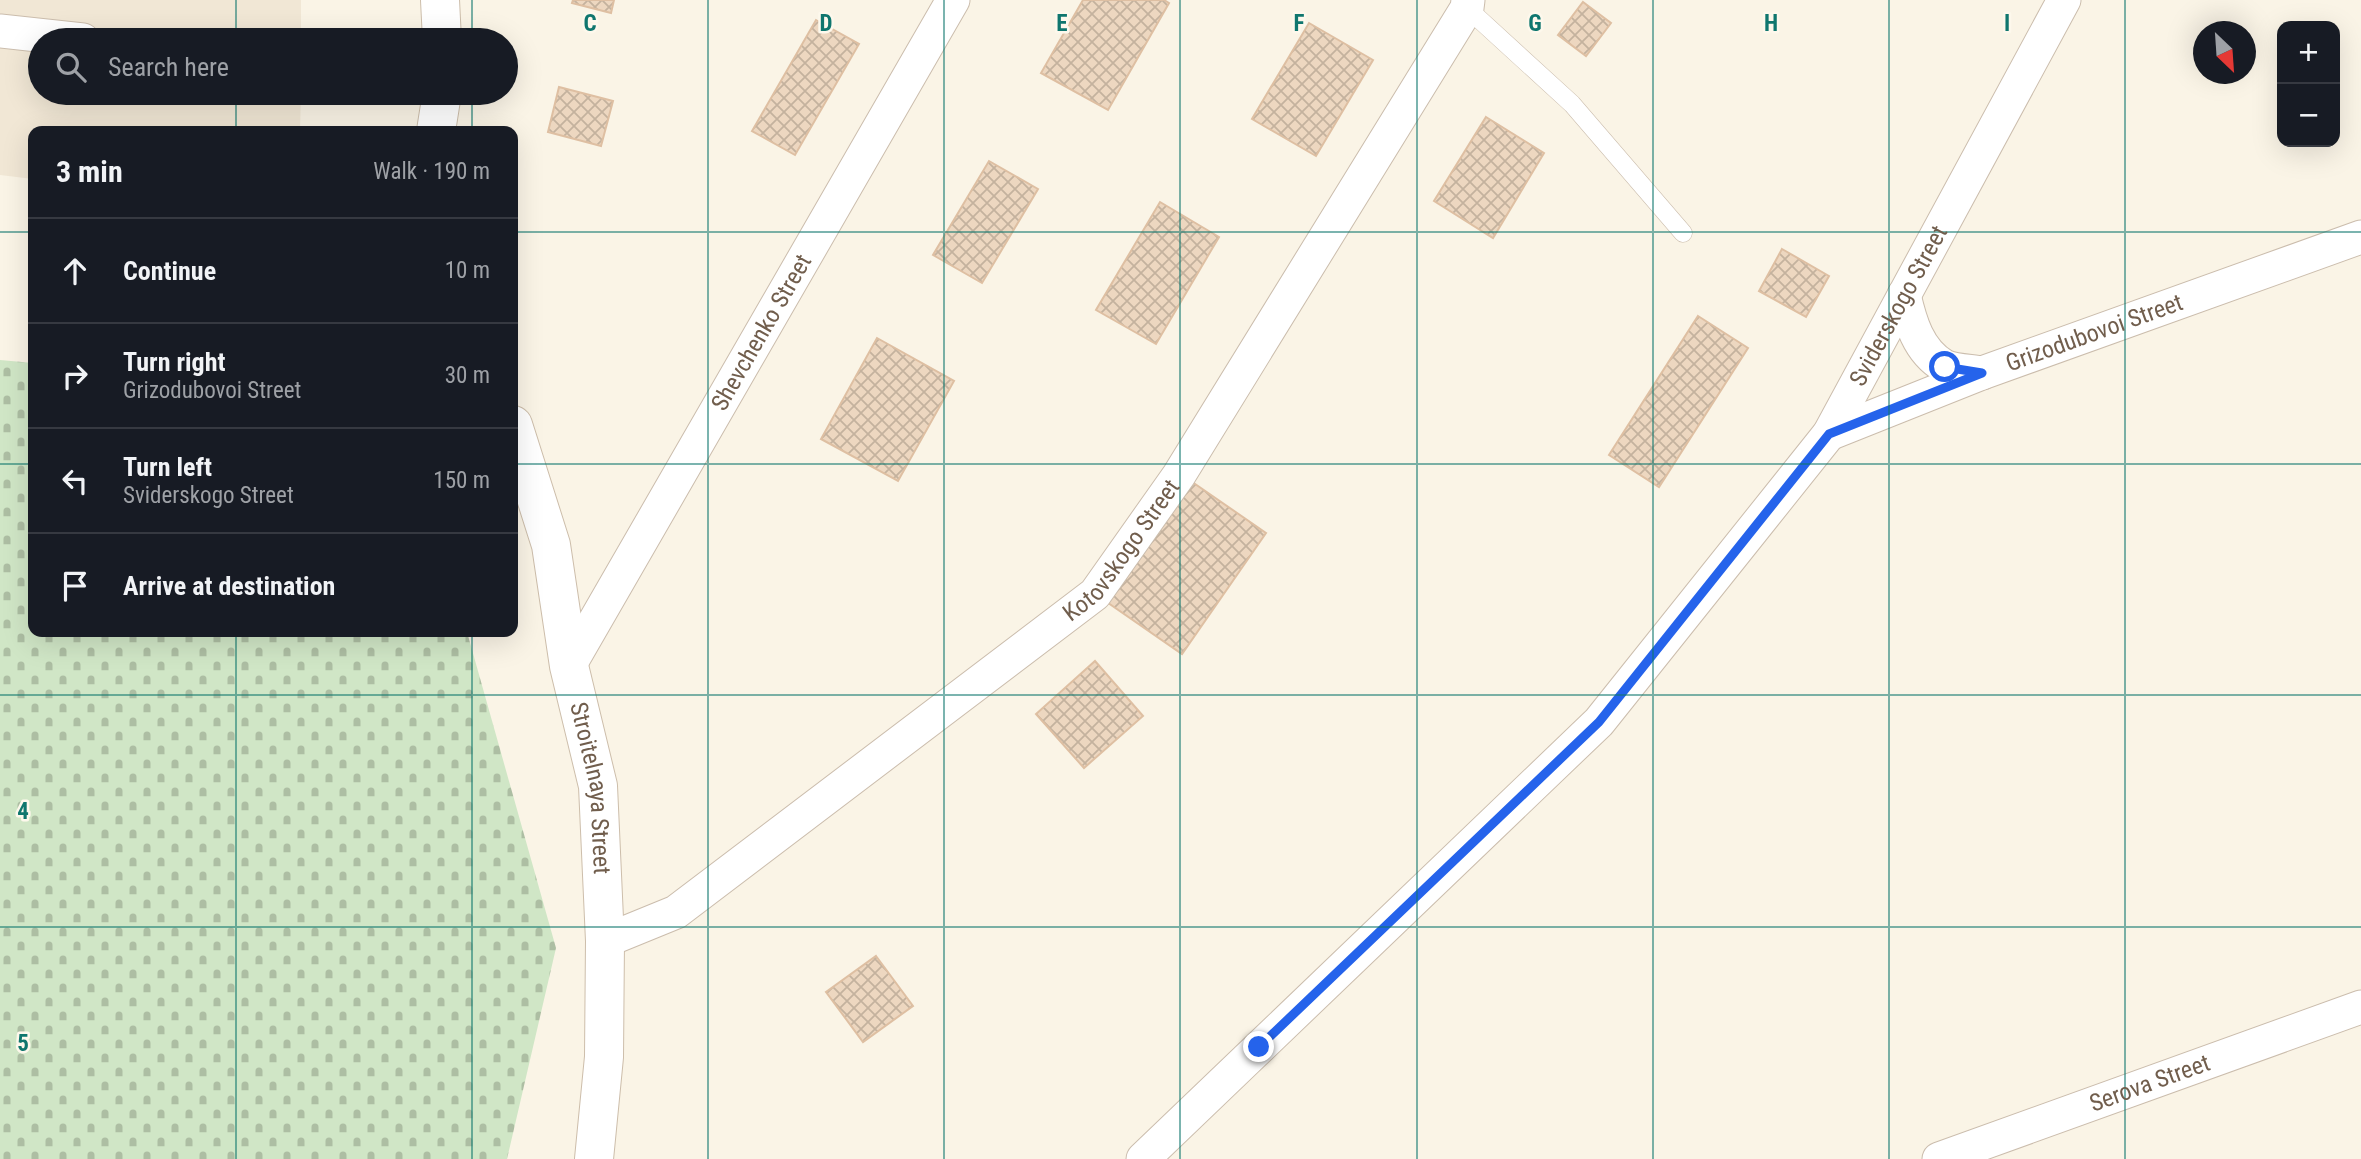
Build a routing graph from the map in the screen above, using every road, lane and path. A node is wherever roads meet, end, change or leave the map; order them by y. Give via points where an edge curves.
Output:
1 (440, 0) edge
2 (953, 0) edge
3 (2064, 0) edge
4 (1468, 4) edge
5 (441, 28) edge
6 (0, 31) edge
7 (28, 34) edge
8 (440, 105) edge
9 (437, 126) edge
10 (1683, 233) dead end
11 (2361, 237) edge
12 (1904, 295) junction
13 (1982, 373) junction
14 (1829, 434) junction
15 (518, 441) edge
16 (569, 666) junction
17 (605, 941) junction
18 (2361, 1007) edge
19 (594, 1159) edge
20 (1143, 1159) edge
21 (1939, 1159) edge

1 - 5 main road
2 - 16 street, Shevchenko Street
3 - 12 street, Sviderskogo Street
4 - 10 lane via 1572,104
4 - 17 street, Kotovskogo Street via 1179,475 1095,594 676,912
6 - 7 street
8 - 9 main road
11 - 13 street, Grizodubovoi Street
12 - 13 street via 1911,326 1928,353 1945,367
12 - 14 street, Sviderskogo Street
13 - 14 street, Grizodubovoi Street
14 - 20 street, Sviderskogo Street via 1599,722
15 - 16 main road, Stroitelnaya Street via 551,545
16 - 17 main road, Stroitelnaya Street via 597,786
17 - 19 main road, Stroitelnaya Street via 604,1057
18 - 21 street, Serova Street

